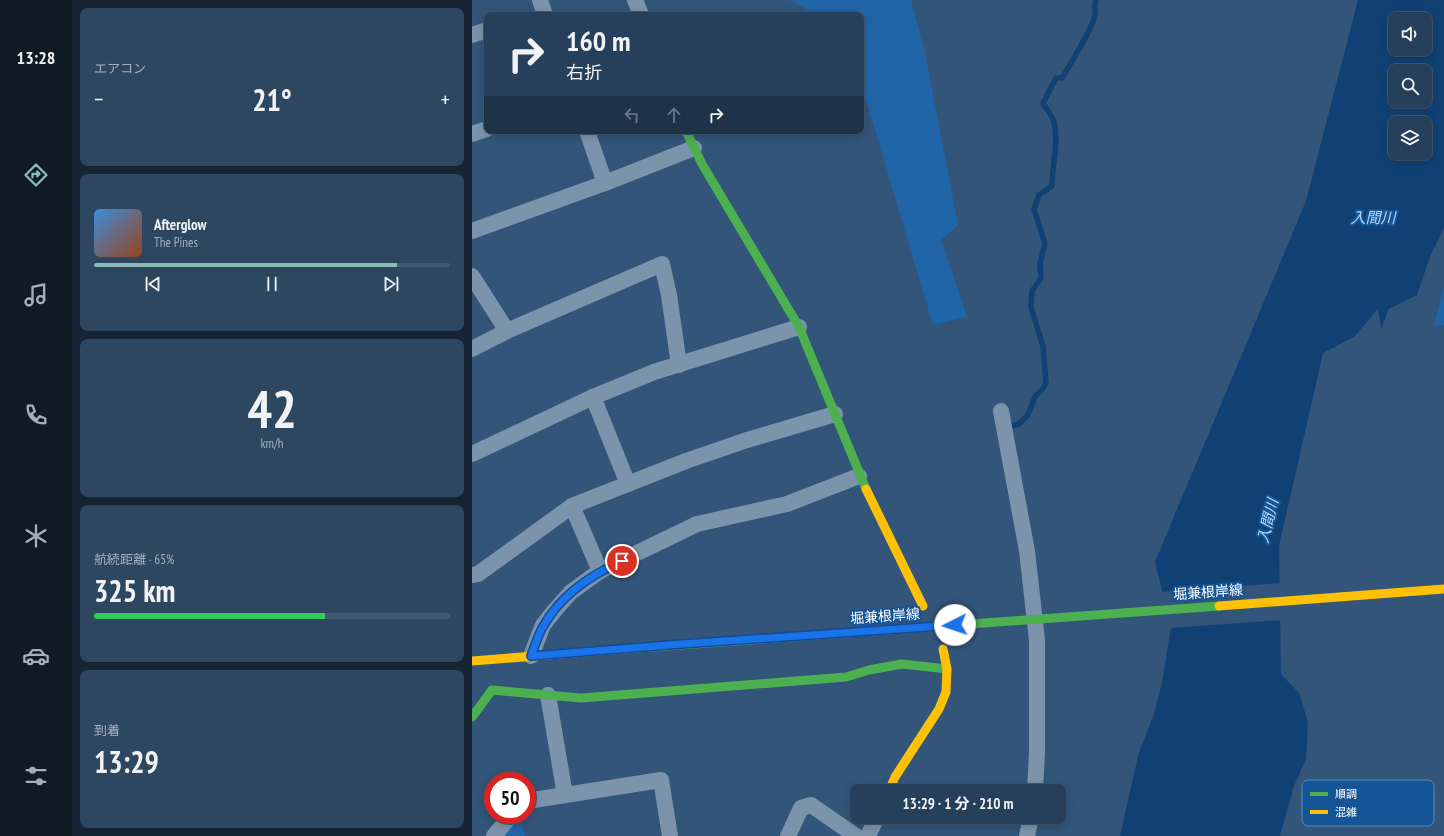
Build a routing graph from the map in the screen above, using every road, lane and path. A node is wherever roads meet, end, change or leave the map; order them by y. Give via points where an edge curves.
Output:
1 (635, 0) edge
2 (640, 12) edge
3 (484, 31) edge
4 (472, 35) edge
5 (484, 130) edge
6 (472, 134) edge
7 (588, 134) edge
8 (687, 134) edge
9 (694, 148) junction
10 (605, 183) junction
11 (472, 231) edge
12 (472, 276) edge
13 (799, 328) junction
14 (507, 331) junction
15 (472, 349) edge
16 (679, 364) junction
17 (593, 396) junction
18 (1001, 411) dead end
19 (835, 414) junction
20 (472, 454) edge
21 (859, 476) junction
22 (628, 484) junction
23 (572, 506) junction
24 (600, 571) junction
25 (472, 575) edge
26 (1444, 589) edge
27 (923, 606) dead end
28 (943, 649) dead end
29 (531, 656) junction
30 (472, 661) edge
31 (947, 669) junction
32 (548, 695) junction
33 (472, 717) edge
34 (892, 784) edge
35 (1035, 784) edge
36 (564, 795) junction
37 (536, 800) edge
38 (504, 824) edge
39 (874, 824) edge
40 (1030, 824) edge
41 (494, 836) edge
42 (670, 836) edge
43 (788, 836) edge
44 (856, 836) edge
45 (868, 836) edge
46 (1028, 836) edge

1 - 2 street
3 - 4 street
5 - 6 street
7 - 10 street
8 - 9 street
9 - 10 street
9 - 13 street
10 - 11 street
12 - 14 street
13 - 16 street
13 - 19 street
14 - 15 street
14 - 16 street via 662,264
16 - 17 street
17 - 20 street
17 - 22 street
18 - 35 street via 1027,551 1037,640
19 - 21 street
19 - 22 street via 747,440
21 - 24 street via 787,504 697,524
21 - 27 street
22 - 23 street
23 - 24 street
23 - 25 street via 478,574
24 - 29 street via 571,592 555,610 543,625
26 - 29 street, 堀兼根岸線, bridge
28 - 31 street
29 - 30 street, 堀兼根岸線
31 - 32 street via 902,664 846,677 581,698
31 - 34 street via 946,692 939,709
32 - 33 street via 492,690
32 - 36 street
36 - 37 street
36 - 42 street via 661,780
38 - 41 street
39 - 45 street
40 - 46 street
43 - 44 street via 802,808 811,805

